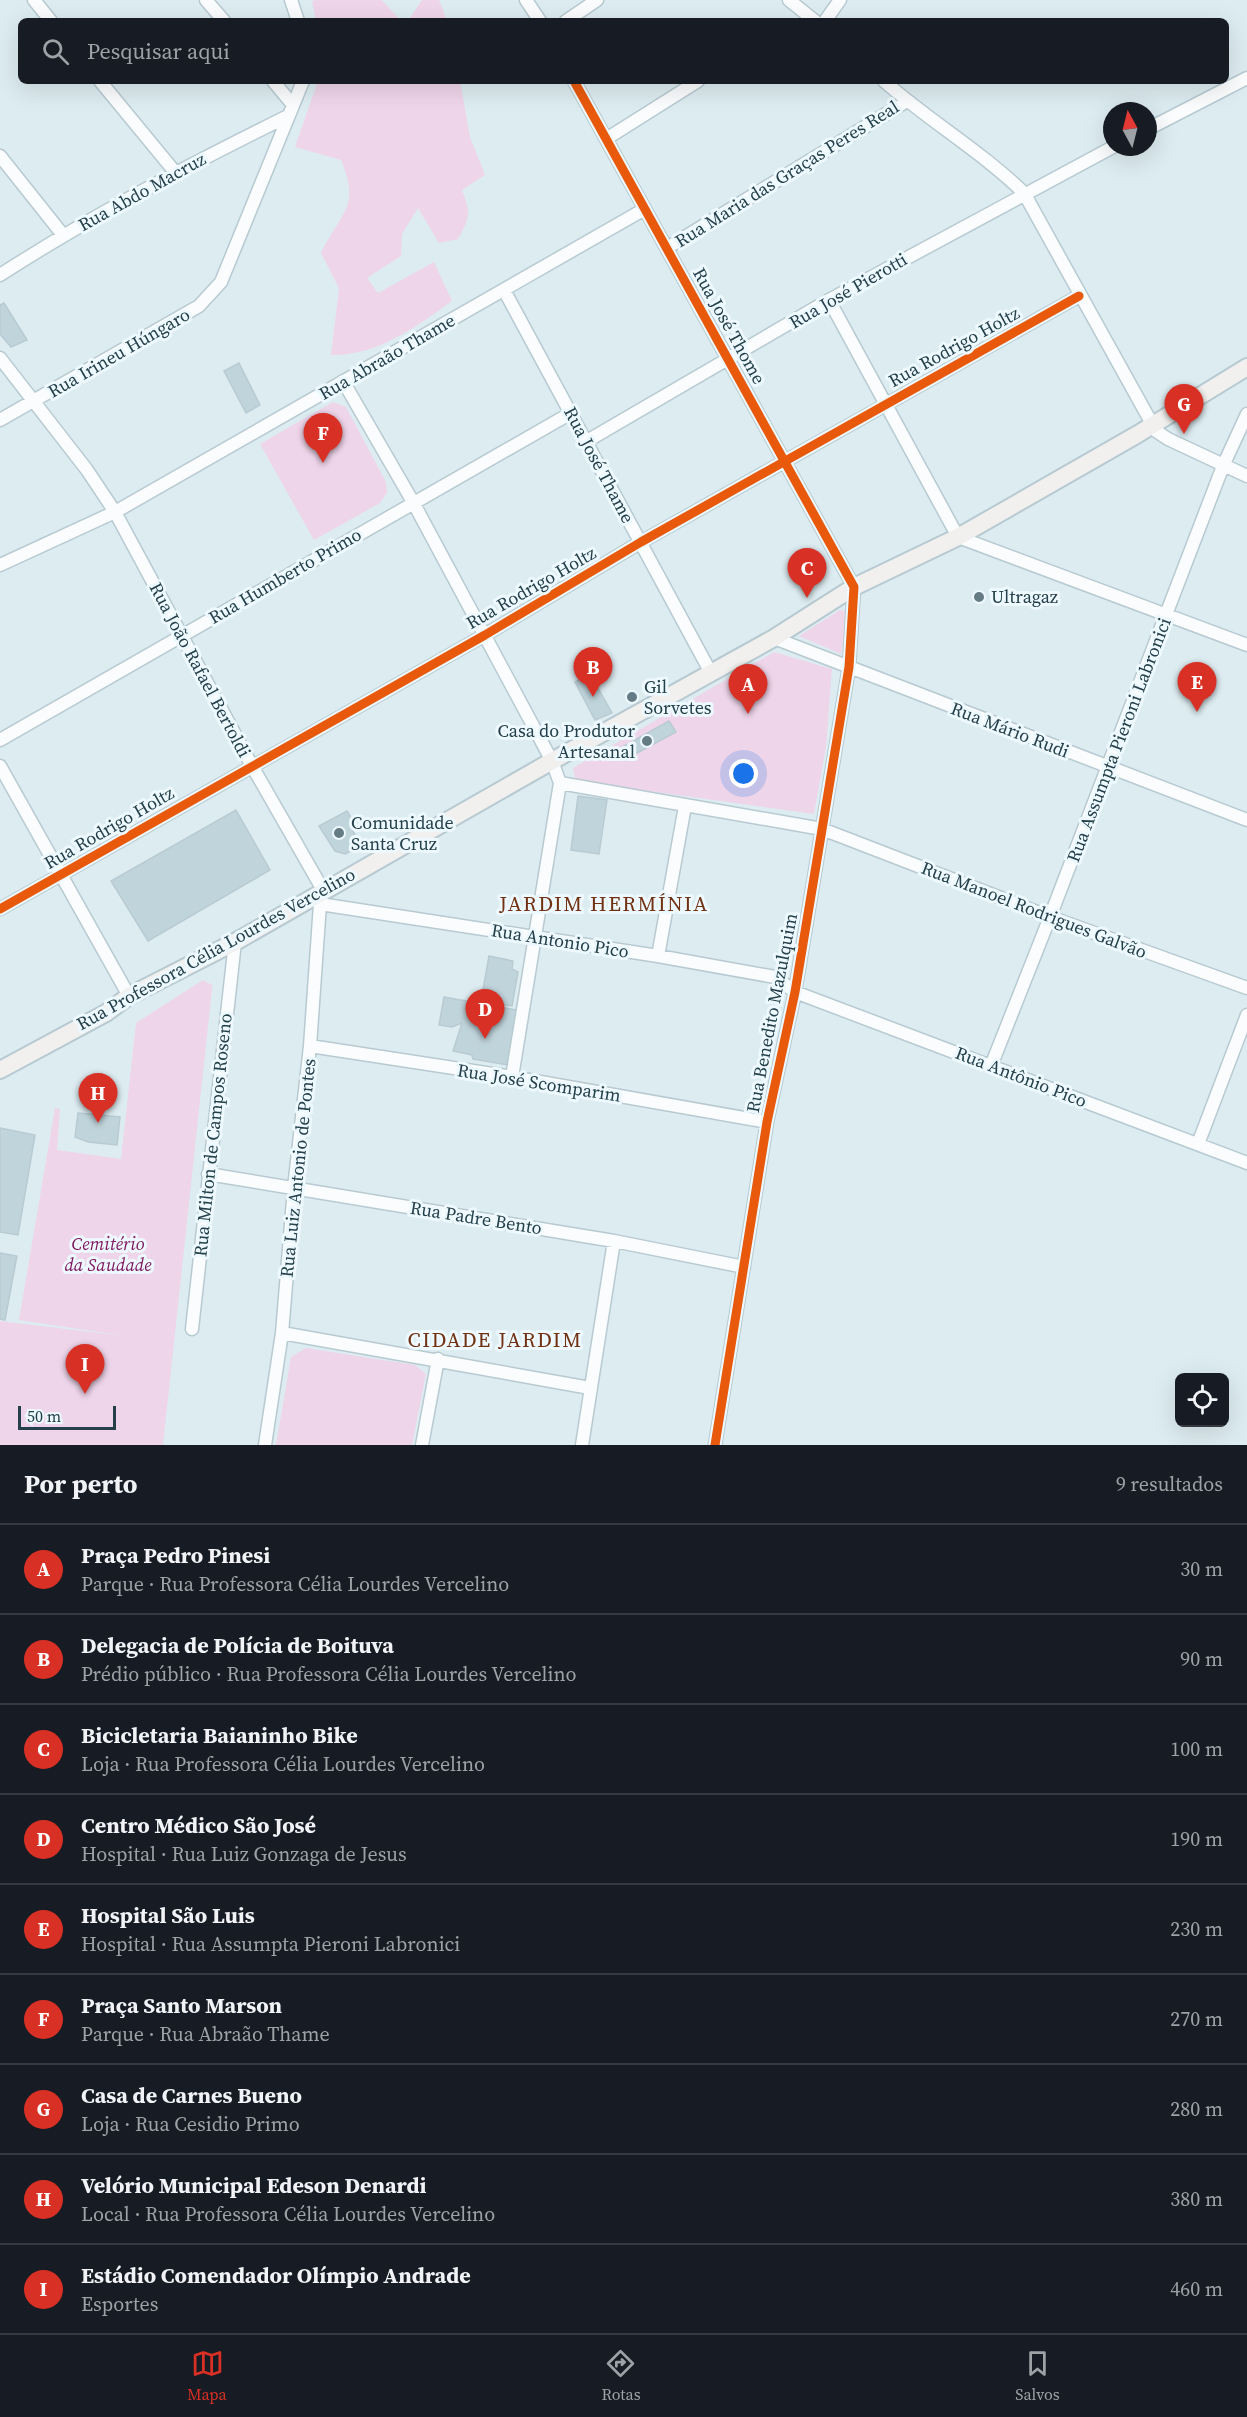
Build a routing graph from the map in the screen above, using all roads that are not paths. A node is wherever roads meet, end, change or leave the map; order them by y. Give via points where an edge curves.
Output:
1 (34, 0) edge
2 (206, 0) edge
3 (291, 0) edge
4 (526, 0) edge
5 (597, 0) edge
6 (789, 0) edge
7 (840, 0) edge
8 (810, 17) edge
9 (49, 18) edge
10 (221, 18) edge
11 (297, 18) edge
12 (538, 18) edge
13 (570, 18) edge
14 (827, 18) edge
15 (1247, 78) edge
16 (102, 84) edge
17 (275, 84) edge
18 (302, 84) edge
19 (576, 84) edge
20 (693, 84) edge
21 (887, 84) edge
22 (907, 101) junction
23 (291, 110) junction
24 (1157, 124) edge
25 (606, 139) junction
26 (1103, 152) edge
27 (0, 156) edge
28 (175, 172) junction
29 (1024, 193) junction
30 (643, 210) junction
31 (63, 235) junction
32 (667, 248) junction
33 (0, 275) edge
34 (504, 290) junction
35 (1080, 296) junction
36 (829, 300) junction
37 (0, 358) edge
38 (730, 360) junction
39 (1247, 367) edge
40 (343, 381) junction
41 (35, 401) junction
42 (886, 404) junction
43 (571, 413) junction
44 (1247, 414) edge
45 (0, 420) edge
46 (1153, 425) junction
47 (587, 441) junction
48 (784, 462) junction
49 (1223, 466) junction
50 (1247, 476) edge
51 (413, 502) junction
52 (115, 512) junction
53 (958, 537) junction
54 (641, 542) junction
55 (0, 566) edge
56 (854, 587) junction
57 (1167, 614) junction
58 (485, 635) junction
59 (181, 636) junction
60 (774, 638) junction
61 (1247, 645) edge
62 (849, 667) junction
63 (711, 673) junction
64 (0, 740) edge
65 (552, 761) junction
66 (0, 766) edge
67 (252, 766) junction
68 (1108, 767) junction
69 (560, 783) junction
70 (685, 806) junction
71 (1247, 820) edge
72 (822, 829) junction
73 (61, 875) junction
74 (322, 897) junction
75 (0, 909) edge
76 (1050, 917) junction
77 (533, 937) junction
78 (235, 942) junction
79 (658, 956) junction
80 (1247, 988) edge
81 (795, 992) junction
82 (129, 996) junction
83 (1247, 1015) edge
84 (310, 1046) junction
85 (991, 1066) junction
86 (0, 1070) edge
87 (512, 1077) junction
88 (767, 1122) junction
89 (1198, 1144) junction
90 (1247, 1163) edge
91 (208, 1174) junction
92 (294, 1188) junction
93 (614, 1241) junction
94 (744, 1267) junction
95 (192, 1329) dead end
96 (282, 1333) junction
97 (438, 1359) junction
98 (590, 1388) junction
99 (265, 1445) edge
100 (422, 1445) edge
101 (582, 1445) edge
102 (715, 1445) edge

1 - 9 street
2 - 10 street
3 - 11 street
4 - 12 street
5 - 13 street
6 - 8 street
7 - 14 street
15 - 24 street
16 - 28 street
17 - 23 street
18 - 23 street, Rua Irineu Húngaro
19 - 25 street, Rua José Thome
20 - 25 street
21 - 22 street
22 - 29 street via 996,165
22 - 32 street, Rua Maria das Graças Peres Real
23 - 28 street, Rua Abdo Macruz
23 - 41 street, Rua Irineu Húngaro via 221,282 199,306
25 - 30 street, Rua José Thome
26 - 29 street, Rua José Pierotti
27 - 31 street
28 - 31 street, Rua Abdo Macruz
29 - 35 street
29 - 36 street, Rua José Pierotti
30 - 32 street, Rua José Thome
30 - 34 street, Rua Abraão Thame
31 - 33 street, Rua Abdo Macruz
32 - 38 street, Rua José Thome
34 - 40 street, Rua Abraão Thame
34 - 43 street, Rua José Thame
35 - 42 street, Rua Rodrigo Holtz
35 - 46 street
36 - 38 street, Rua José Pierotti
36 - 42 street
37 - 41 street, Rua João Rafael Bertoldi
38 - 47 street, Rua José Pierotti
38 - 48 street, Rua José Thome
39 - 46 main road, Rua Professora Célia Lourdes Vercelino
40 - 51 street
40 - 52 street, Rua Abraão Thame
41 - 45 street, Rua Irineu Húngaro
41 - 52 street, Rua João Rafael Bertoldi
42 - 48 street, Rua Rodrigo Holtz
42 - 53 street
43 - 47 street, Rua José Thame
43 - 51 street, Rua Humberto Primo
44 - 49 street, Rua Assumpta Pieroni Labronici
46 - 49 street via 1168,439
46 - 53 main road, Rua Professora Célia Lourdes Vercelino
47 - 54 street, Rua José Thame
48 - 54 street, Rua Rodrigo Holtz
48 - 56 street, Rua José Thome
49 - 50 street
49 - 57 street, Rua Assumpta Pieroni Labronici
51 - 58 street
51 - 59 street, Rua Humberto Primo
52 - 55 street, Rua Abraão Thame
52 - 59 street, Rua João Rafael Bertoldi
53 - 56 main road, Rua Professora Célia Lourdes Vercelino
53 - 57 street
54 - 58 street, Rua Rodrigo Holtz
54 - 63 street, Rua José Thame
56 - 60 main road, Rua Professora Célia Lourdes Vercelino
56 - 62 street, Rua Benedito Mazulquim
57 - 61 street
57 - 68 street, Rua Assumpta Pieroni Labronici
58 - 65 street
58 - 67 street, Rua Rodrigo Holtz
59 - 64 street, Rua Humberto Primo
59 - 67 street, Rua João Rafael Bertoldi
60 - 62 street, Rua Mário Rudi
60 - 63 main road, Rua Professora Célia Lourdes Vercelino
62 - 68 street, Rua Mário Rudi
62 - 72 street, Rua Benedito Mazulquim
63 - 65 main road, Rua Professora Célia Lourdes Vercelino
65 - 69 street
65 - 74 main road, Rua Professora Célia Lourdes Vercelino
66 - 73 street
67 - 73 street, Rua Rodrigo Holtz
67 - 74 street, Rua João Rafael Bertoldi
68 - 71 street, Rua Mário Rudi
68 - 76 street, Rua Assumpta Pieroni Labronici
69 - 70 street
69 - 77 street
70 - 72 street
70 - 79 street
72 - 76 street, Rua Manoel Rodrigues Galvão
72 - 81 street, Rua Benedito Mazulquim
73 - 75 street, Rua Rodrigo Holtz
73 - 82 street
74 - 77 street, Rua Antonio Pico
74 - 78 main road, Rua Professora Célia Lourdes Vercelino
74 - 84 street, Rua Luiz Antonio de Pontes
76 - 80 street, Rua Manoel Rodrigues Galvão
76 - 85 street, Rua Assumpta Pieroni Labronici
77 - 79 street, Rua Antonio Pico
77 - 87 street
78 - 82 main road, Rua Professora Célia Lourdes Vercelino
78 - 91 street, Rua Milton de Campos Roseno
79 - 81 street, Rua Antonio Pico via 775,977
81 - 85 street, Rua Antônio Pico
81 - 88 street, Rua Benedito Mazulquim
82 - 86 main road, Rua Professora Célia Lourdes Vercelino via 106,1013
83 - 89 street
84 - 87 street, Rua José Scomparim
84 - 92 street, Rua Luiz Antonio de Pontes
85 - 89 street, Rua Antônio Pico
87 - 88 street, Rua José Scomparim
88 - 94 street, Rua Benedito Mazulquim
89 - 90 street, Rua Antônio Pico
91 - 92 street, Rua Padre Bento
91 - 95 street, Rua Milton de Campos Roseno
92 - 93 street, Rua Padre Bento
92 - 96 street, Rua Luiz Antonio de Pontes
93 - 94 street, Rua Padre Bento
93 - 98 street
94 - 102 street, Rua Benedito Mazulquim
96 - 97 street
96 - 99 street, Rua Luiz Antonio de Pontes
97 - 98 street
97 - 100 street
98 - 101 street

